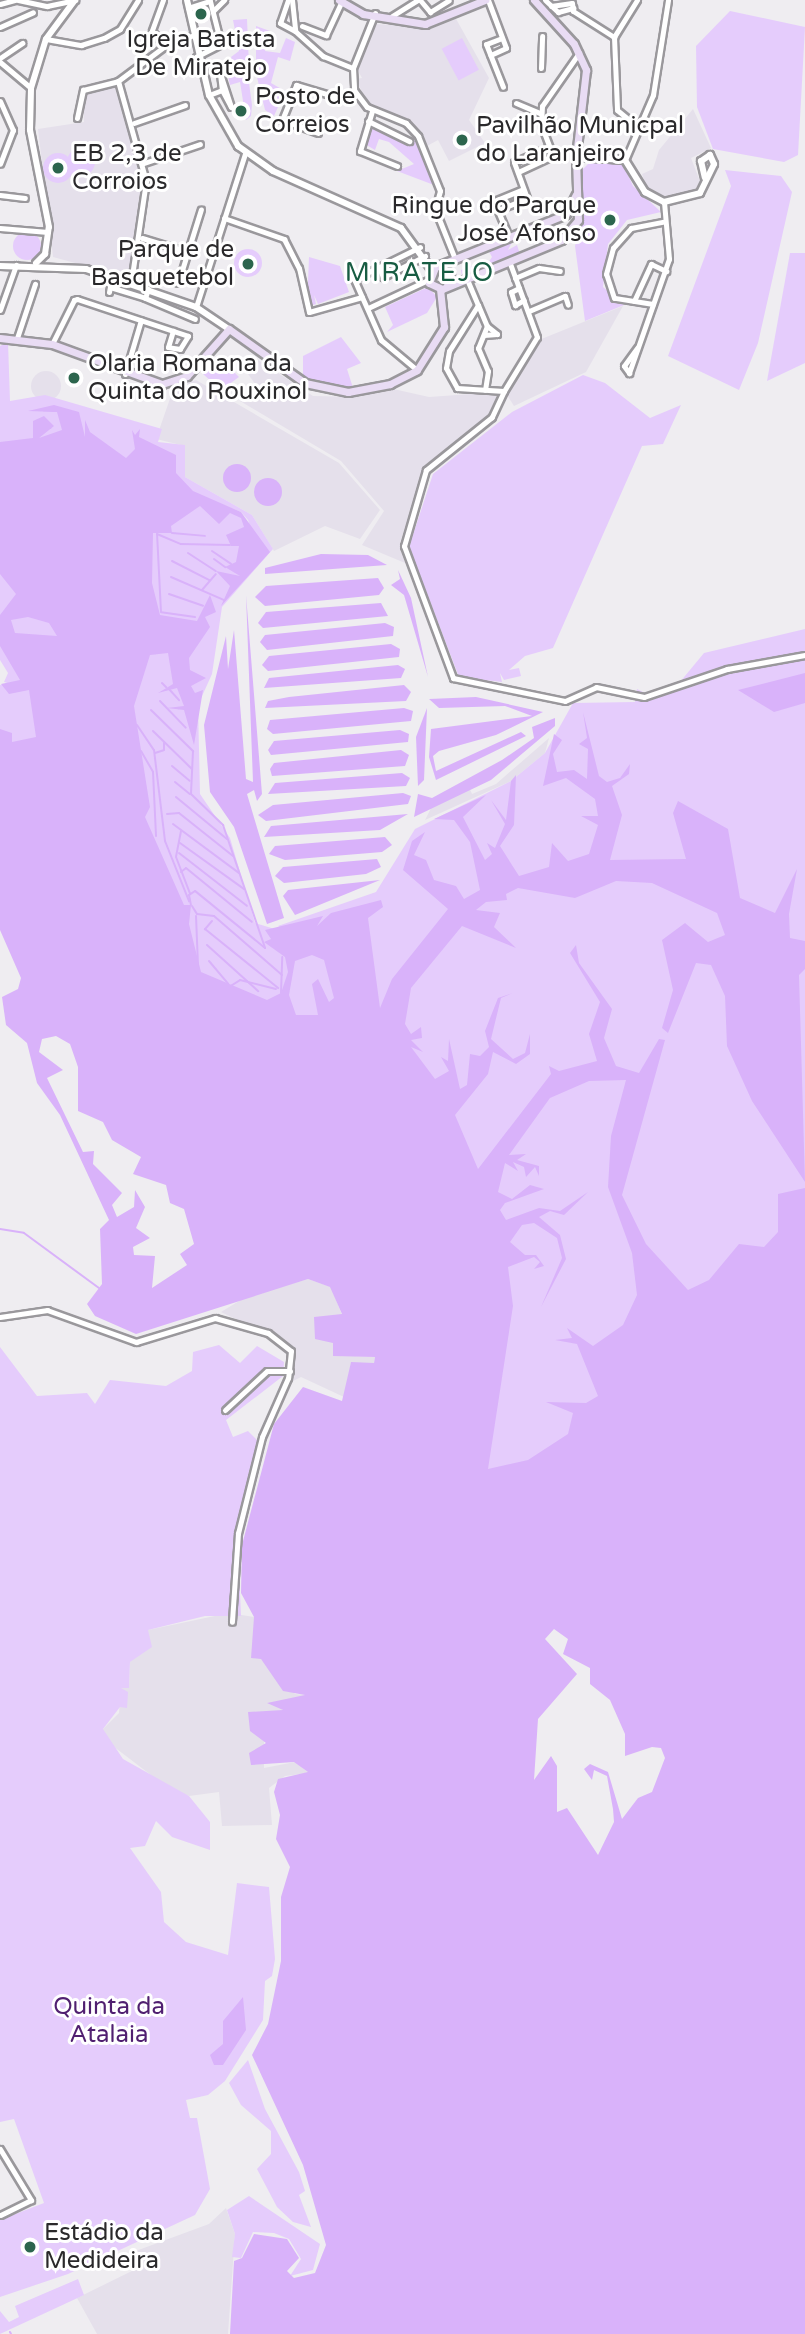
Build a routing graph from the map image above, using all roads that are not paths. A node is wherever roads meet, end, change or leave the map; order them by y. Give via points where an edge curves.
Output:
1 (17, 0) edge
2 (75, 0) edge
3 (138, 0) edge
4 (163, 0) edge
5 (187, 0) edge
6 (224, 0) edge
7 (290, 0) edge
8 (342, 0) edge
9 (419, 0) edge
10 (449, 0) edge
11 (486, 0) edge
12 (534, 0) edge
13 (545, 0) edge
14 (638, 0) edge
15 (668, 0) edge
16 (212, 1) edge
17 (473, 2) edge
18 (0, 5) edge
19 (188, 8) junction
20 (213, 11) junction
21 (33, 12) dead end
22 (374, 15) junction
23 (392, 16) junction
24 (302, 26) dead end
25 (0, 27) edge
26 (295, 32) junction
27 (191, 36) junction
28 (542, 36) dead end
29 (614, 37) junction
30 (502, 38) junction
31 (46, 39) junction
32 (22, 43) dead end
33 (165, 46) junction
34 (579, 52) junction
35 (490, 55) junction
36 (196, 58) junction
37 (0, 60) edge
38 (354, 68) junction
39 (541, 68) dead end
40 (118, 81) junction
41 (503, 87) dead end
42 (31, 88) junction
43 (222, 90) junction
44 (354, 90) junction
45 (209, 95) junction
46 (0, 100) edge
47 (516, 103) dead end
48 (185, 105) dead end
49 (372, 111) junction
50 (540, 113) junction
51 (77, 118) dead end
52 (368, 121) junction
53 (134, 123) junction
54 (638, 126) junction
55 (13, 130) junction
56 (30, 130) junction
57 (318, 134) dead end
58 (409, 141) dead end
59 (200, 144) dead end
60 (549, 147) junction
61 (245, 153) junction
62 (576, 157) junction
63 (625, 160) junction
64 (144, 163) junction
65 (0, 164) edge
66 (397, 166) dead end
67 (517, 172) junction
68 (705, 178) dead end
69 (576, 194) junction
70 (0, 195) edge
71 (25, 198) dead end
72 (664, 202) junction
73 (201, 209) dead end
74 (224, 218) junction
75 (557, 219) junction
76 (662, 222) junction
77 (0, 228) edge
78 (48, 232) junction
79 (566, 237) junction
80 (142, 238) junction
81 (509, 238) junction
82 (420, 247) junction
83 (46, 248) junction
84 (188, 252) junction
85 (425, 256) junction
86 (455, 259) junction
87 (509, 261) junction
88 (36, 263) junction
89 (16, 264) junction
90 (56, 265) junction
91 (0, 266) edge
92 (440, 266) junction
93 (379, 267) junction
94 (431, 269) junction
95 (559, 271) dead end
96 (666, 271) junction
97 (466, 278) junction
98 (515, 278) junction
99 (428, 280) junction
100 (131, 282) junction
101 (178, 283) dead end
102 (35, 284) dead end
103 (443, 287) junction
104 (519, 288) junction
105 (148, 289) junction
106 (109, 292) dead end
107 (547, 294) dead end
108 (362, 297) junction
109 (145, 298) junction
110 (524, 300) junction
111 (634, 301) junction
112 (550, 302) junction
113 (653, 304) junction
114 (478, 305) junction
115 (568, 305) dead end
116 (196, 307) junction
117 (540, 307) junction
118 (368, 308) junction
119 (0, 310) edge
120 (529, 311) junction
121 (544, 316) dead end
122 (195, 319) dead end
123 (141, 320) junction
124 (487, 326) junction
125 (229, 329) junction
126 (173, 331) dead end
127 (484, 335) junction
128 (0, 338) edge
129 (17, 338) junction
130 (52, 344) junction
131 (637, 348) dead end
132 (416, 370) junction
133 (125, 374) junction
134 (485, 390) junction
135 (504, 391) junction
136 (805, 656) edge
137 (0, 1317) edge
138 (290, 1371) junction
139 (225, 1410) dead end
140 (232, 1622) dead end
141 (0, 2149) edge
142 (0, 2215) edge

1 - 2 street via 47,6
1 - 18 street
2 - 31 street
3 - 31 street via 120,29 104,38 81,45
4 - 33 street via 152,31
5 - 19 street
6 - 20 street
7 - 26 street
7 - 26 street via 280,23
8 - 22 main road
8 - 24 street via 326,35
9 - 10 street via 430,12
9 - 23 street
11 - 17 main road
11 - 30 street
12 - 34 main road
13 - 29 street via 558,12 573,8
14 - 29 street
15 - 54 street via 653,95
16 - 19 street
16 - 20 street
17 - 22 main road via 425,24
17 - 23 main road via 431,19
19 - 27 street
20 - 36 street via 221,44
21 - 25 street
22 - 23 main road
22 - 38 street
26 - 38 street via 323,56
27 - 33 street
27 - 36 street
28 - 39 street
29 - 54 street via 617,110
30 - 35 street via 506,48
30 - 35 street via 486,44
31 - 42 street
32 - 37 street
33 - 40 street
34 - 50 street
34 - 62 main road via 588,86
35 - 41 street
36 - 45 street
37 - 42 street
38 - 44 street
40 - 51 street via 83,90
40 - 53 street
42 - 56 street
43 - 43 street via 228,108 231,107 220,74
43 - 45 street
44 - 49 street
44 - 57 street via 344,99 296,85 282,120
45 - 61 street
46 - 55 street
47 - 50 street
48 - 53 street
49 - 52 street
49 - 86 street via 414,129 440,191 435,209
50 - 60 street
52 - 58 street
52 - 66 street via 360,151
53 - 64 street
54 - 63 street
55 - 56 street
55 - 65 street
56 - 78 street
59 - 64 street
60 - 67 street via 514,162
60 - 67 street via 553,156
61 - 74 street
61 - 82 street via 401,228
62 - 63 street
62 - 69 main road
63 - 72 street via 645,192
64 - 80 street
67 - 81 street via 527,198 498,210
68 - 72 street via 696,196
69 - 75 main road via 570,211
69 - 79 main road via 578,220
70 - 71 street
72 - 76 street
73 - 84 street
74 - 108 street via 284,239 309,312
74 - 116 street
75 - 79 main road via 569,225
75 - 81 main road
76 - 96 street via 669,245
76 - 111 street via 631,228 608,260 609,293
77 - 78 street
78 - 83 street
79 - 87 main road
80 - 84 street
80 - 100 street
81 - 86 main road
82 - 85 street
82 - 93 street
83 - 88 street
83 - 90 street
84 - 101 street
85 - 93 street via 383,276
85 - 94 street
86 - 92 main road
87 - 97 main road
87 - 98 street
88 - 89 street
88 - 90 street
89 - 91 street
89 - 119 street
90 - 100 street
92 - 94 main road
92 - 103 main road via 450,274
93 - 108 street via 354,279
94 - 99 main road
95 - 98 street via 539,268
96 - 111 street via 651,264
96 - 113 street
97 - 103 main road
97 - 114 street
98 - 104 street
99 - 103 main road
99 - 118 street
100 - 105 street
102 - 129 street
103 - 132 main road via 444,327
104 - 110 street
104 - 110 street via 510,292 515,304
105 - 109 street
105 - 116 street
106 - 109 street via 110,287
107 - 112 street
108 - 118 street
109 - 122 street
110 - 120 street
111 - 113 street
112 - 115 street via 565,296
112 - 117 street
113 - 131 street
114 - 124 street
114 - 134 street via 445,362 452,384
116 - 125 street
117 - 120 street
117 - 121 street
118 - 132 street via 381,340
120 - 135 street via 537,337
123 - 126 street
123 - 130 street via 74,300
123 - 133 street
124 - 127 street
124 - 127 street via 497,334
125 - 132 main road via 288,374 323,390 368,389
125 - 133 main road via 187,376 156,384
127 - 134 street via 478,348 488,371
128 - 129 main road
129 - 130 main road
130 - 133 main road
134 - 135 street
135 - 136 street via 492,417 426,470 404,546 453,678 565,701 596,687 645,697 727,669
137 - 138 street via 47,1310 136,1342 215,1318 284,1342 291,1351
138 - 139 street via 267,1371
138 - 140 street via 262,1437 238,1533
141 - 142 street via 31,2200

